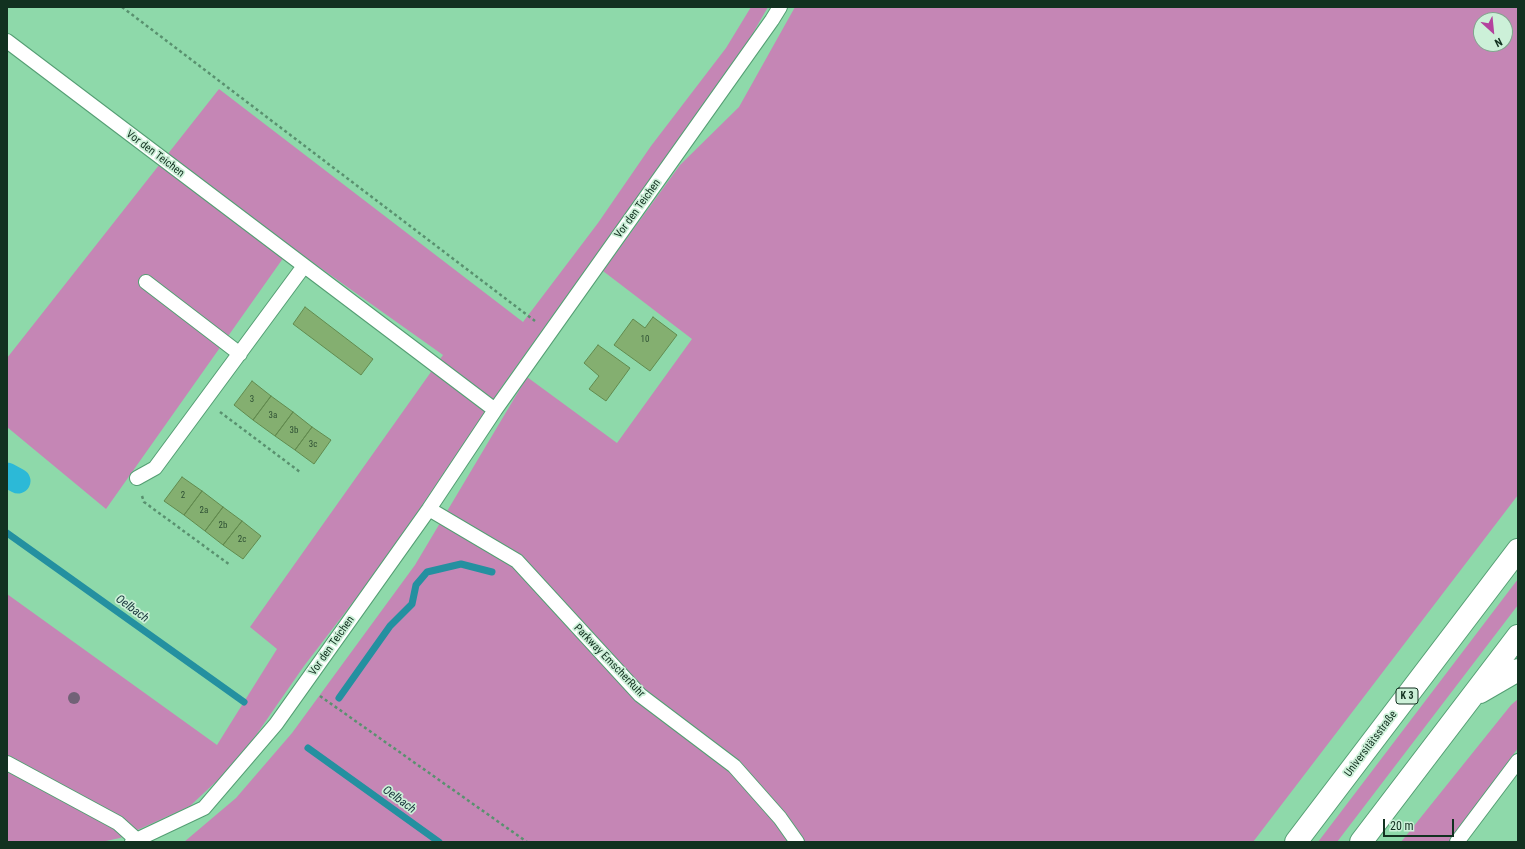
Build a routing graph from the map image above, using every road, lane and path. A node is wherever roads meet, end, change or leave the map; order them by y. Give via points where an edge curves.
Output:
1 (122, 7) edge
2 (780, 7) edge
3 (7, 41) edge
4 (304, 266) junction
5 (146, 282) dead end
6 (527, 316) dead end
7 (240, 354) junction
8 (205, 401) junction
9 (495, 410) junction
10 (300, 472) dead end
11 (136, 478) joint
12 (428, 509) junction
13 (1518, 550) edge
14 (230, 565) dead end
15 (1518, 636) edge
16 (1518, 670) edge
17 (304, 686) junction
18 (1472, 697) junction
19 (1518, 761) edge
20 (7, 763) edge
21 (135, 841) edge
22 (527, 842) edge
23 (797, 842) edge
24 (1296, 842) edge
25 (1361, 842) edge
26 (1457, 842) edge

1 - 6 path
2 - 9 lane, Vor den Teichen
3 - 4 lane, Vor den Teichen
4 - 7 lane
4 - 9 lane, Vor den Teichen
5 - 7 lane
7 - 8 lane
8 - 10 path
8 - 11 lane via 155,468
9 - 12 lane, Vor den Teichen
11 - 14 path via 144,502
12 - 17 lane, Vor den Teichen
12 - 23 lane, Parkway EmscherRuhr via 517,561 640,695 734,766 780,818
13 - 24 highway, Universitätsstraße / K 3
15 - 18 highway
16 - 18 highway
17 - 21 lane, Vor den Teichen via 276,724 204,808
17 - 22 path
18 - 25 highway
19 - 26 lane
20 - 21 lane via 118,823

